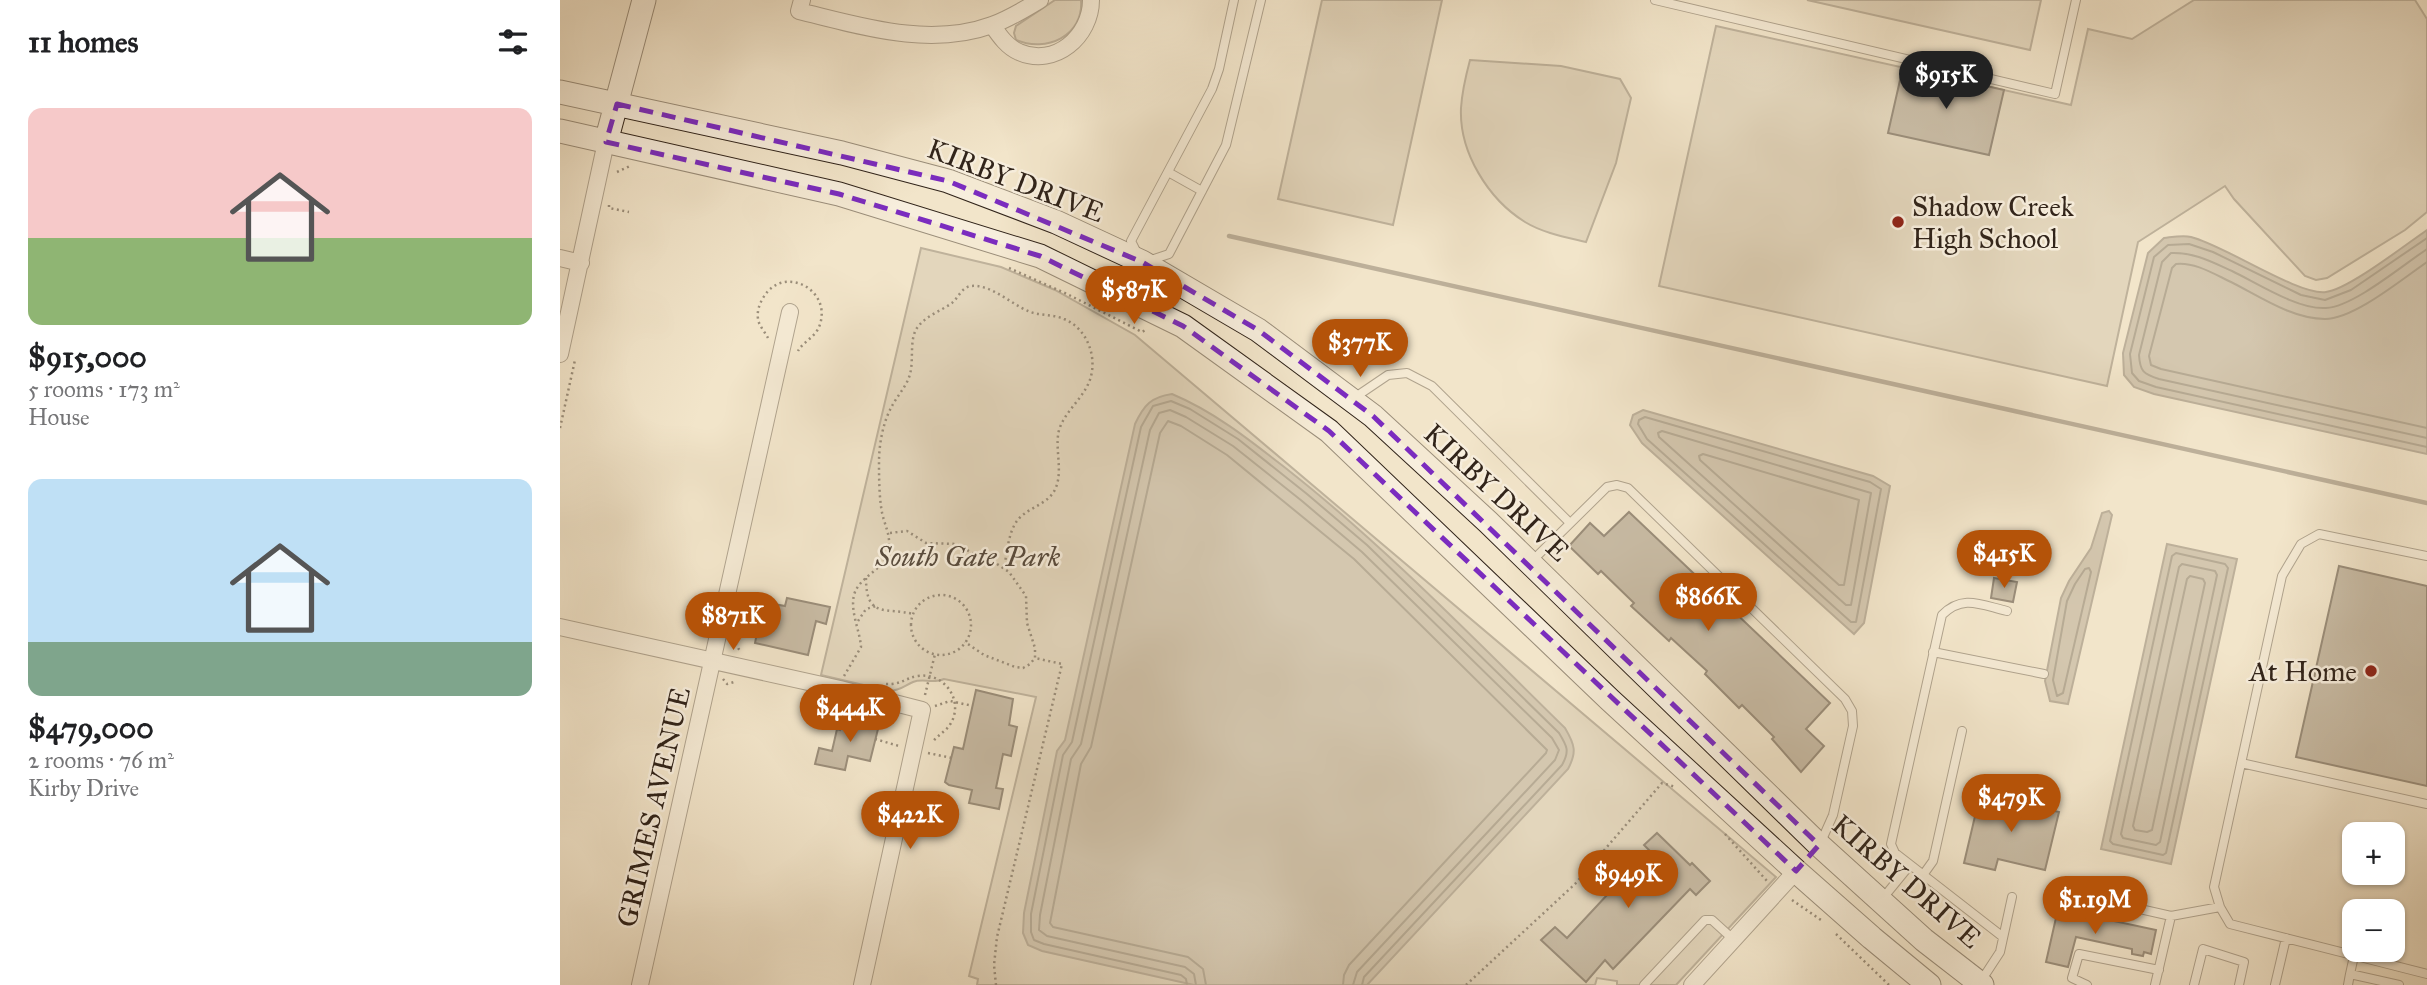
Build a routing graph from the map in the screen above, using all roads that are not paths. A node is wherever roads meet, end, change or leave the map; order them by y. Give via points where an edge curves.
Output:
1 (644, 0) edge
2 (1040, 0) edge
3 (1091, 0) edge
4 (1234, 0) edge
5 (1261, 0) edge
6 (1654, 0) edge
7 (2076, 0) edge
8 (801, 6) edge
9 (992, 25) junction
10 (560, 92) edge
11 (617, 104) junction
12 (560, 131) edge
13 (606, 142) junction
14 (1168, 172) junction
15 (1202, 191) junction
16 (560, 258) edge
17 (1142, 262) junction
18 (581, 263) junction
19 (1124, 297) junction
20 (790, 312) dead end
21 (560, 354) edge
22 (1352, 400) junction
23 (1570, 523) junction
24 (2427, 556) edge
25 (1530, 563) junction
26 (2007, 611) dead end
27 (560, 627) edge
28 (1933, 652) junction
29 (712, 661) junction
30 (2044, 674) dead end
31 (1962, 731) dead end
32 (2241, 763) junction
33 (2427, 804) edge
34 (1819, 845) junction
35 (1910, 865) junction
36 (1796, 871) junction
37 (1923, 875) junction
38 (2078, 895) dead end
39 (2012, 897) dead end
40 (1881, 900) junction
41 (2220, 907) junction
42 (2171, 916) junction
43 (2003, 937) junction
44 (2286, 938) junction
45 (1734, 940) junction
46 (2342, 953) edge
47 (2353, 962) edge
48 (2378, 962) edge
49 (2159, 970) junction
50 (2350, 974) junction
51 (2427, 974) edge
52 (640, 985) edge
53 (862, 985) edge
54 (1644, 985) edge
55 (1692, 985) edge
56 (1929, 985) edge
57 (1980, 985) edge
58 (2087, 985) edge
59 (2155, 985) edge
60 (2194, 985) edge
61 (2239, 985) edge
62 (2275, 985) edge
63 (2348, 985) edge
64 (2399, 985) edge

1 - 11 main road
2 - 9 street
3 - 9 street via 1080,33 1055,53 1017,51
4 - 14 lane via 1212,89
5 - 15 lane via 1226,145
6 - 7 lane via 2055,94
8 - 9 street via 906,34 954,33
10 - 11 main road, KIRBY DRIVE
11 - 13 main road
11 - 17 main road, KIRBY DRIVE via 948,181 1056,222
12 - 13 main road
13 - 18 street
13 - 19 main road via 839,194 1040,256
14 - 15 lane
14 - 17 lane via 1131,241
15 - 17 lane via 1169,254
16 - 18 street
17 - 19 main road
17 - 22 main road, KIRBY DRIVE via 1258,330
18 - 21 street
19 - 36 main road via 1183,326 1329,431
20 - 29 street, GRIMES AVENUE via 730,618
22 - 23 lane via 1388,375 1407,373 1432,386
22 - 25 main road, KIRBY DRIVE
23 - 25 lane
23 - 34 lane via 1607,487 1628,488 1845,699 1853,726 1833,815
24 - 32 lane via 2319,534 2301,544 2282,576
25 - 34 main road, KIRBY DRIVE
26 - 28 lane via 1962,601 1951,606 1942,615
27 - 29 street
28 - 30 lane
28 - 35 lane via 1891,844
29 - 52 street, GRIMES AVENUE
29 - 53 street via 922,710
31 - 37 lane via 1933,861
32 - 33 lane
32 - 41 lane via 2214,887
34 - 36 main road
34 - 40 main road, KIRBY DRIVE
35 - 37 lane
35 - 40 lane
36 - 45 street
36 - 56 main road
37 - 43 lane
38 - 42 lane
39 - 43 lane
40 - 57 main road, KIRBY DRIVE
41 - 42 lane
41 - 44 lane via 2230,924
42 - 49 lane
43 - 57 lane via 2000,952
44 - 46 lane
44 - 62 lane
45 - 54 lane via 1712,920 1705,920
45 - 55 street
47 - 50 lane
48 - 51 lane
49 - 58 lane via 2079,954 2072,978
49 - 59 lane
50 - 63 lane
50 - 64 lane
60 - 61 lane via 2203,950 2244,961

